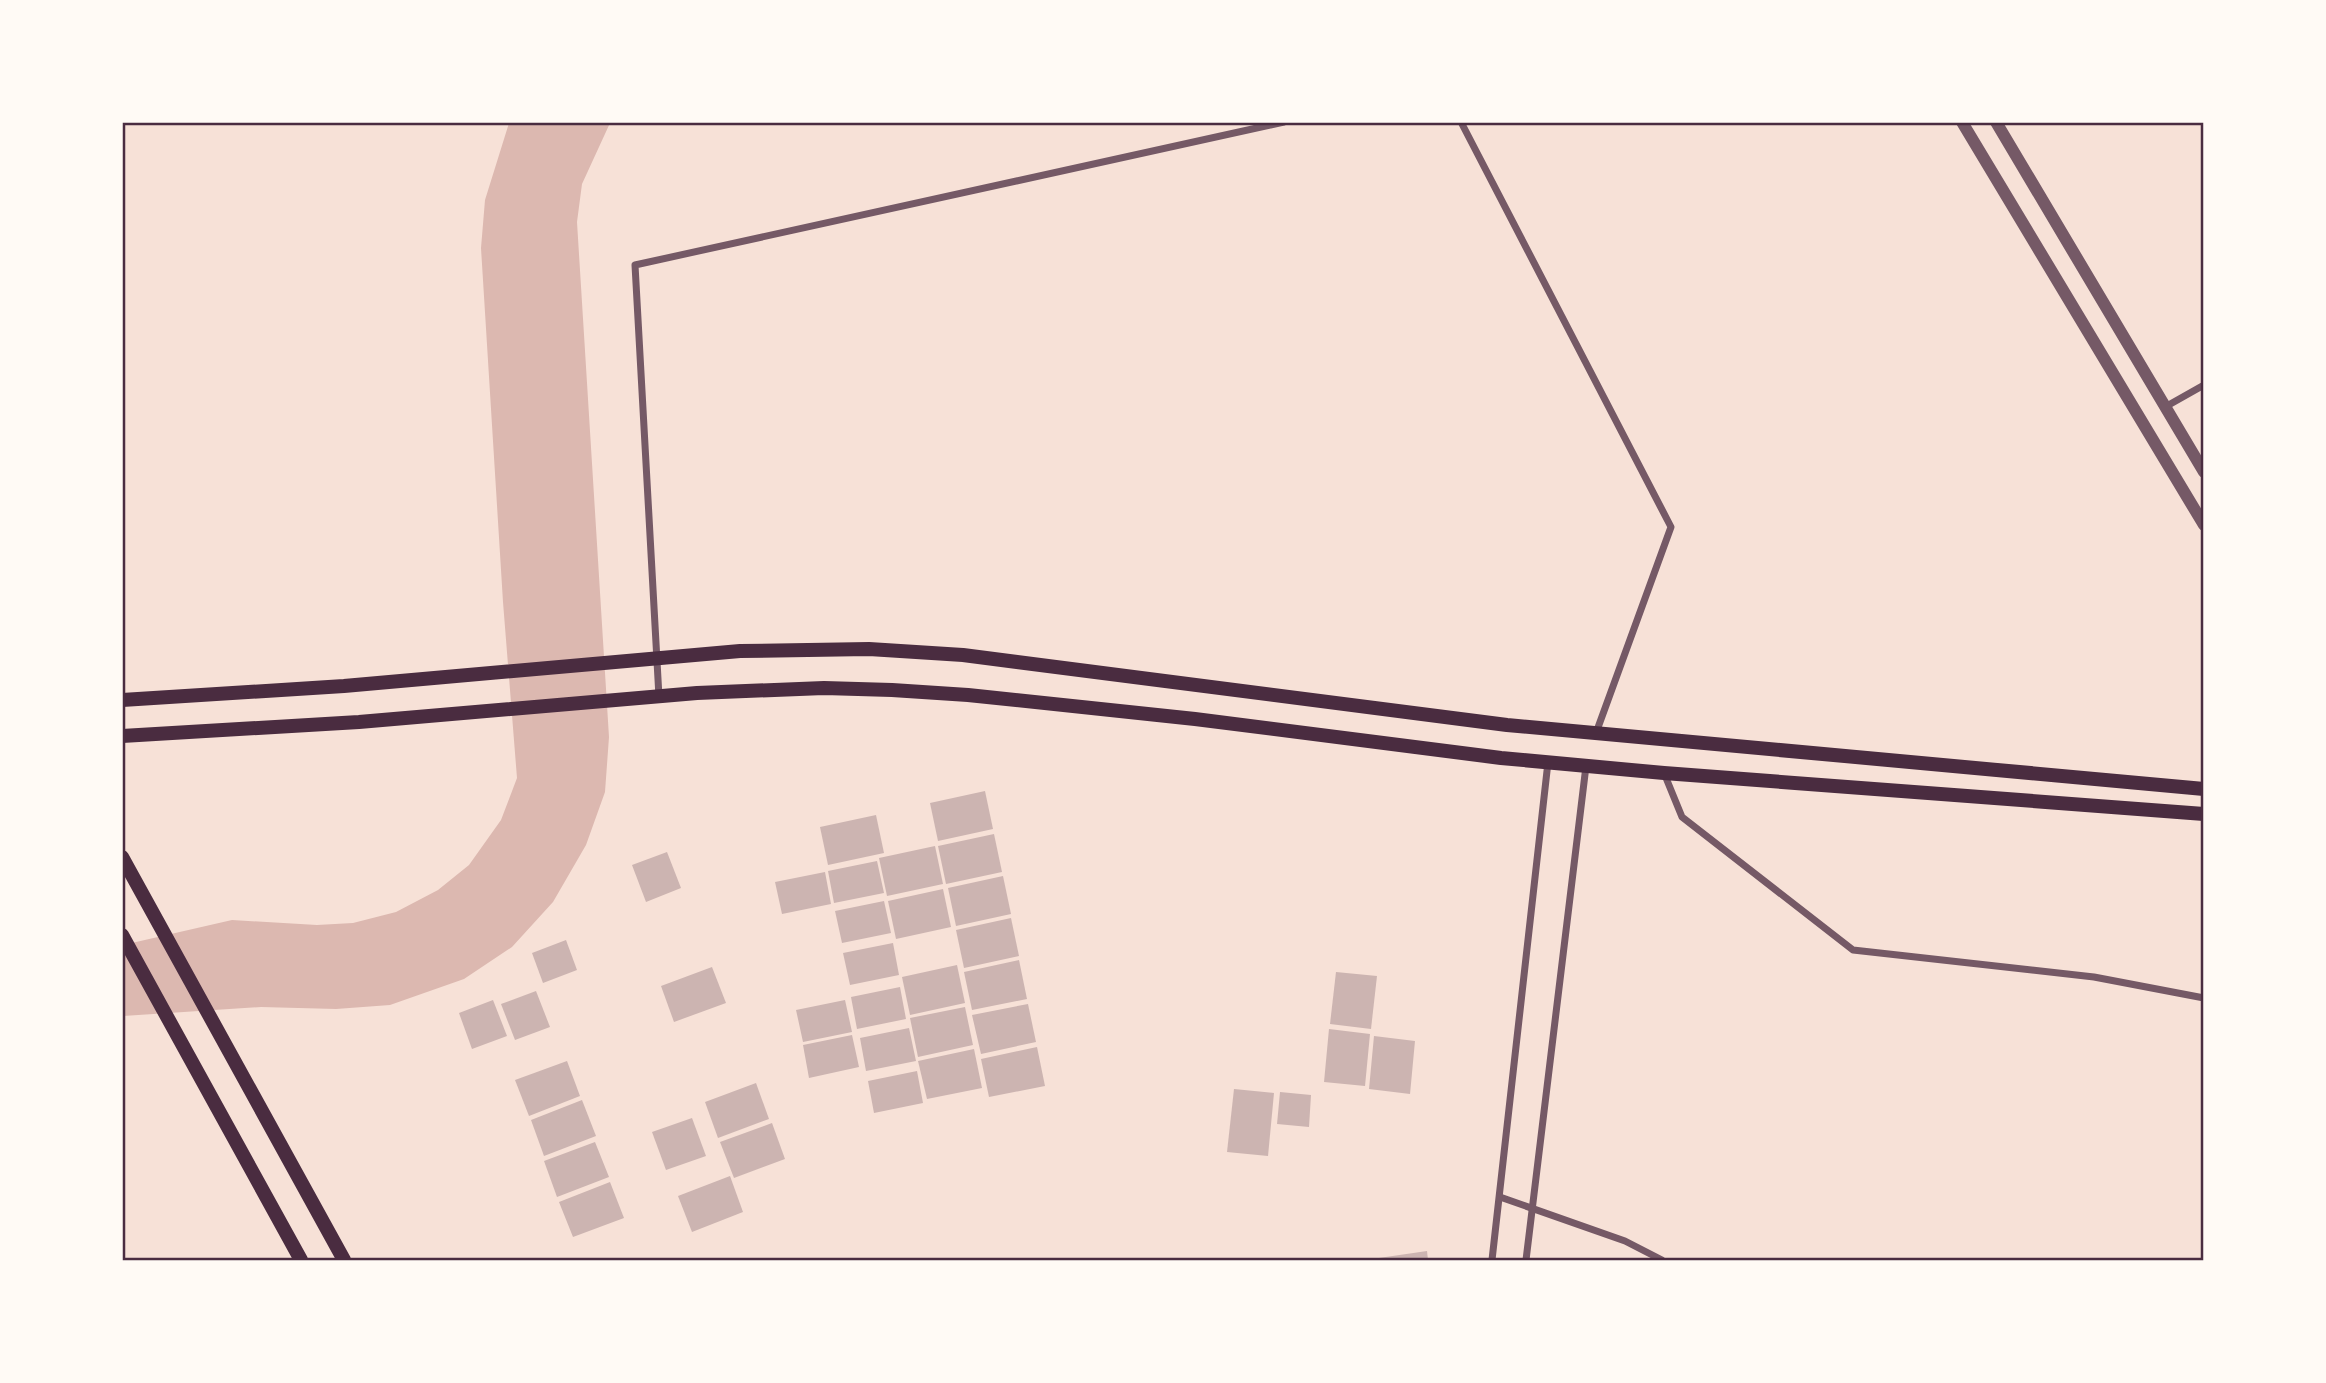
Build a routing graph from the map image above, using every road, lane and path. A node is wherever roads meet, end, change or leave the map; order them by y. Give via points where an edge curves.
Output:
1 (1284, 122) edge
2 (1461, 122) edge
3 (1962, 122) edge
4 (1996, 122) edge
5 (2203, 385) edge
6 (2165, 407) junction
7 (2203, 472) edge
8 (2203, 525) edge
9 (656, 658) junction
10 (659, 696) junction
11 (122, 700) edge
12 (1596, 733) junction
13 (122, 736) edge
14 (1548, 761) junction
15 (1587, 766) junction
16 (1664, 773) junction
17 (2203, 789) edge
18 (2203, 814) edge
19 (122, 857) edge
20 (122, 934) edge
21 (2203, 998) edge
22 (1500, 1197) junction
23 (1532, 1209) junction
24 (301, 1261) edge
25 (344, 1261) edge
26 (1492, 1261) edge
27 (1526, 1261) edge
28 (1662, 1261) edge

1 - 9 street via 635,265
2 - 12 street via 1671,527
3 - 8 street
4 - 6 street
5 - 6 street
6 - 7 street
9 - 10 street
9 - 11 main road
9 - 12 main road via 800,649 963,655
10 - 13 main road via 359,722
10 - 14 main road via 824,688 968,695
12 - 17 main road
14 - 15 main road
14 - 22 street
15 - 16 main road
15 - 23 street
16 - 18 main road
16 - 21 street via 1682,817 1853,950 2094,977
19 - 25 main road
20 - 24 main road
22 - 23 street
22 - 26 street
23 - 27 street
23 - 28 street via 1625,1241

